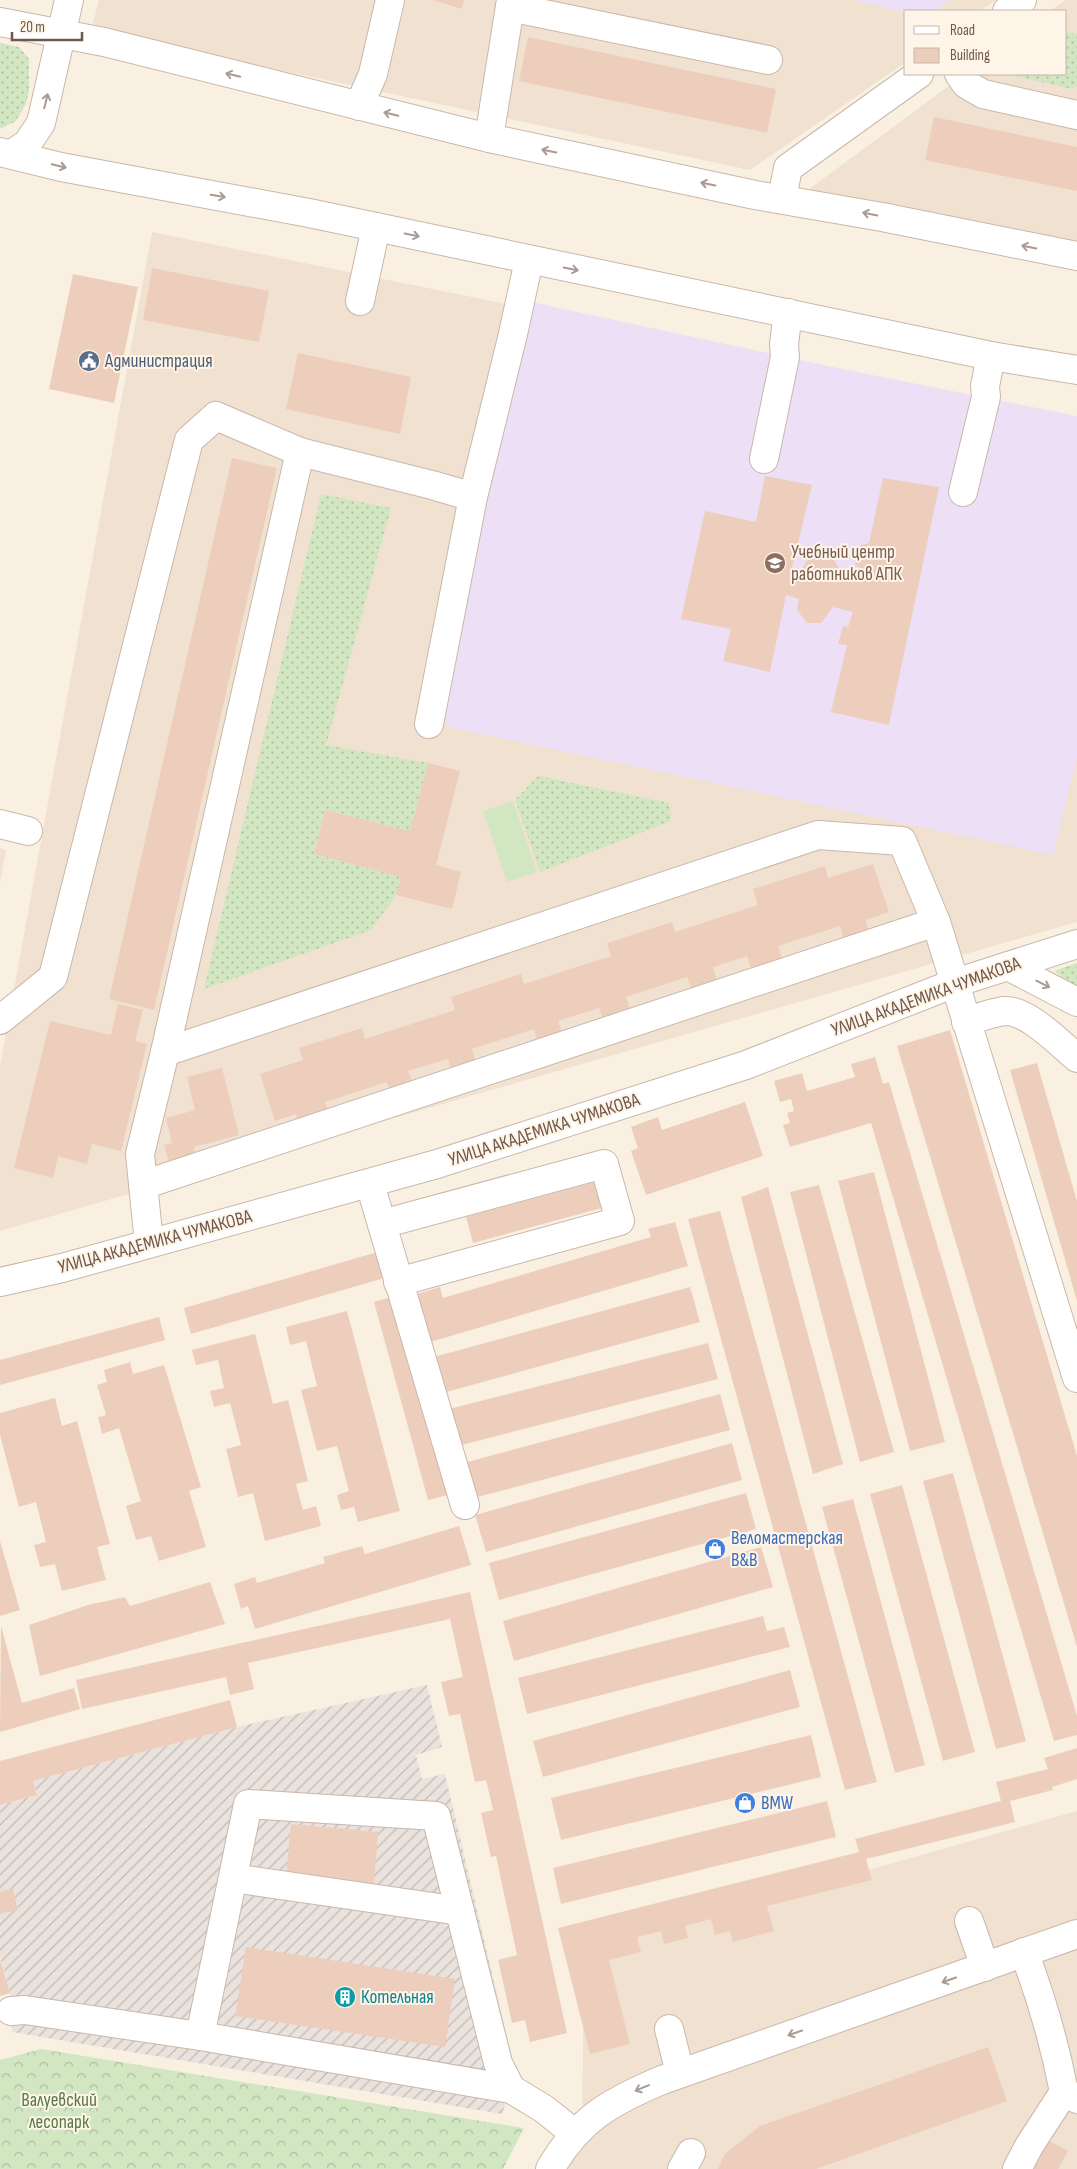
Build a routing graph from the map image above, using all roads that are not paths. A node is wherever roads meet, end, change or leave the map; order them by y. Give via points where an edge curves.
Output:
1 (69, 0) edge
2 (390, 0) edge
3 (1022, 0) edge
4 (510, 3) edge
5 (1008, 10) edge
6 (0, 22) edge
7 (61, 35) junction
8 (768, 60) dead end
9 (919, 75) edge
10 (960, 75) edge
11 (358, 106) junction
12 (1077, 115) edge
13 (489, 138) junction
14 (6, 153) edge
15 (782, 198) junction
16 (376, 227) junction
17 (1077, 256) edge
18 (529, 260) junction
19 (360, 301) dead end
20 (788, 313) junction
21 (991, 356) junction
22 (1077, 370) edge
23 (300, 452) junction
24 (764, 459) dead end
25 (963, 492) dead end
26 (473, 497) junction
27 (429, 724) dead end
28 (0, 824) edge
29 (28, 831) dead end
30 (936, 922) junction
31 (1077, 944) edge
32 (1008, 966) junction
33 (955, 984) junction
34 (1077, 1002) edge
35 (0, 1020) edge
36 (966, 1022) junction
37 (165, 1052) junction
38 (1077, 1058) edge
39 (370, 1184) junction
40 (143, 1185) junction
41 (382, 1224) junction
42 (149, 1243) junction
43 (0, 1282) edge
44 (398, 1282) junction
45 (1077, 1378) edge
46 (464, 1505) dead end
47 (233, 1878) junction
48 (460, 1911) junction
49 (969, 1921) dead end
50 (1077, 1934) edge
51 (1024, 1952) junction
52 (986, 1967) junction
53 (11, 2011) dead end
54 (669, 2029) dead end
55 (200, 2036) junction
56 (680, 2073) junction
57 (511, 2089) junction
58 (1070, 2095) edge
59 (574, 2133) junction
60 (555, 2167) edge
61 (1017, 2169) edge

1 - 7 street
2 - 11 street via 373,74
3 - 5 street
4 - 8 street
4 - 13 street
6 - 7 street
11 -> 7 street via 104,42
14 -> 7 street via 28,144 41,123
9 - 15 street via 788,168
10 - 12 street via 966,84 983,94
13 -> 11 street
15 -> 13 street
14 -> 16 street via 61,167
17 -> 15 street
16 -> 18 street
16 - 19 street
18 -> 20 street
18 - 26 street
20 - 21 street
20 - 24 street via 785,356
21 - 22 street
21 - 25 street via 986,397
23 - 26 street
23 - 35 street via 216,416 189,440 53,978
23 - 37 street
26 - 27 street
28 - 29 street
30 - 33 street
30 - 37 street via 902,841 818,835
30 - 40 street
31 - 32 street, УЛИЦА АКАДЕМИКА ЧУМАКОВА
32 - 33 street, УЛИЦА АКАДЕМИКА ЧУМАКОВА
32 -> 34 street
33 - 36 street
33 - 39 street, УЛИЦА АКАДЕМИКА ЧУМАКОВА via 746,1065
36 - 38 street via 1006,1011 1022,1016 1042,1028
36 - 45 street
37 - 40 street via 140,1154
39 - 41 street
39 - 42 street, УЛИЦА АКАДЕМИКА ЧУМАКОВА
40 - 42 street
41 - 44 street
41 - 44 street via 604,1164 620,1221
42 - 43 street, УЛИЦА АКАДЕМИКА ЧУМАКОВА
44 - 46 street
47 - 48 street
47 - 48 street via 248,1804 436,1816
47 - 55 street
48 - 57 street via 498,2063
49 - 52 street
50 - 51 street
51 - 52 street
51 - 58 street
52 -> 56 street
53 - 55 street via 25,2010
54 - 56 street
55 - 57 street
56 -> 59 street via 628,2094 592,2116
57 - 59 street
58 - 61 street via 1029,2146
59 - 60 street

